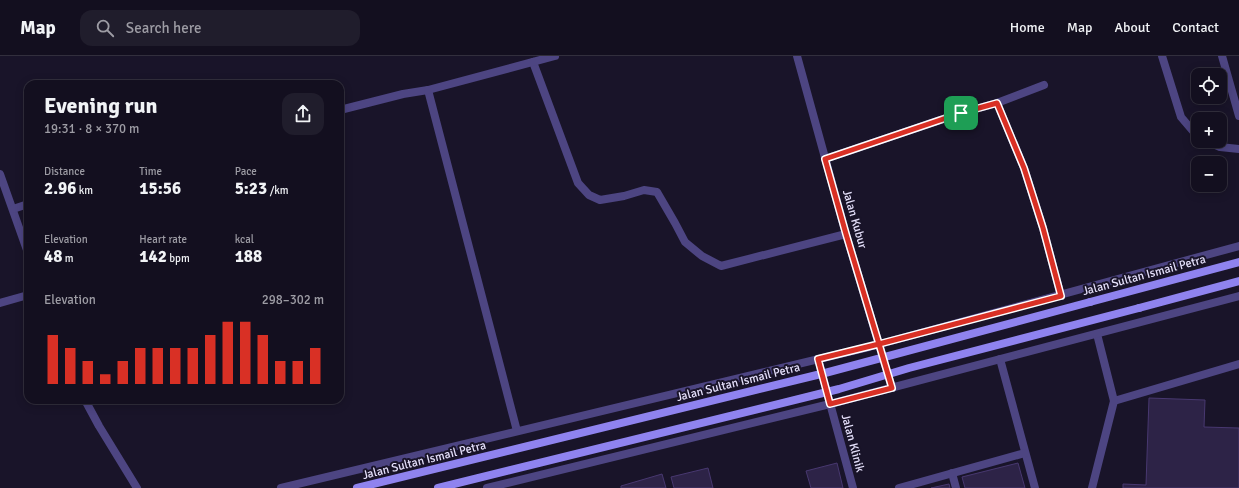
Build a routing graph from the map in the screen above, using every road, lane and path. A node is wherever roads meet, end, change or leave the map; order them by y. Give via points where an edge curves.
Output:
1 (555, 56) edge
2 (797, 56) edge
3 (1162, 56) edge
4 (1222, 56) edge
5 (533, 62) junction
6 (1044, 85) dead end
7 (428, 90) junction
8 (997, 103) junction
9 (344, 109) edge
10 (1239, 116) edge
11 (1191, 129) edge
12 (1227, 148) edge
13 (1239, 149) edge
14 (825, 159) junction
15 (0, 174) edge
16 (24, 205) edge
17 (13, 209) junction
18 (846, 234) junction
19 (24, 241) edge
20 (1239, 246) edge
21 (1239, 262) edge
22 (1239, 281) edge
23 (24, 296) edge
24 (1061, 296) junction
25 (1239, 296) edge
26 (0, 303) edge
27 (1096, 334) junction
28 (879, 344) junction
29 (818, 359) junction
30 (1000, 359) junction
31 (1239, 364) edge
32 (892, 388) junction
33 (1114, 400) junction
34 (87, 404) edge
35 (830, 404) junction
36 (517, 431) junction
37 (1025, 453) junction
38 (952, 473) junction
39 (137, 488) edge
40 (281, 488) edge
41 (357, 488) edge
42 (438, 488) edge
43 (487, 488) edge
44 (853, 488) edge
45 (899, 488) edge
46 (956, 488) edge
47 (1035, 488) edge
48 (1092, 488) edge

1 - 5 street
2 - 14 street, Jalan Kubur
3 - 11 street via 1181,118
4 - 10 street
5 - 7 street
5 - 18 street via 578,183 589,195 600,200 644,190 657,192 685,242 702,256 721,266
6 - 8 street
7 - 9 street
7 - 36 street
8 - 14 street
8 - 24 street via 1024,168
12 - 13 street
14 - 18 street, Jalan Kubur
15 - 17 street
16 - 17 street
17 - 19 street
18 - 28 street, Jalan Kubur
20 - 24 street
21 - 41 main road, Jalan Sultan Ismail Petra, bridge via 825,373
22 - 42 main road, bridge via 839,389
23 - 26 street
24 - 28 street
25 - 27 street
27 - 30 street
27 - 33 street
28 - 29 street
28 - 32 street, Jalan Kubur
29 - 35 street, Jalan Klinik
29 - 36 street
30 - 32 street
30 - 37 street
31 - 33 street
32 - 35 street
33 - 48 street
34 - 39 street
35 - 43 street
35 - 44 street, Jalan Klinik
36 - 40 street
37 - 38 street
37 - 47 street
38 - 45 street
38 - 46 street

